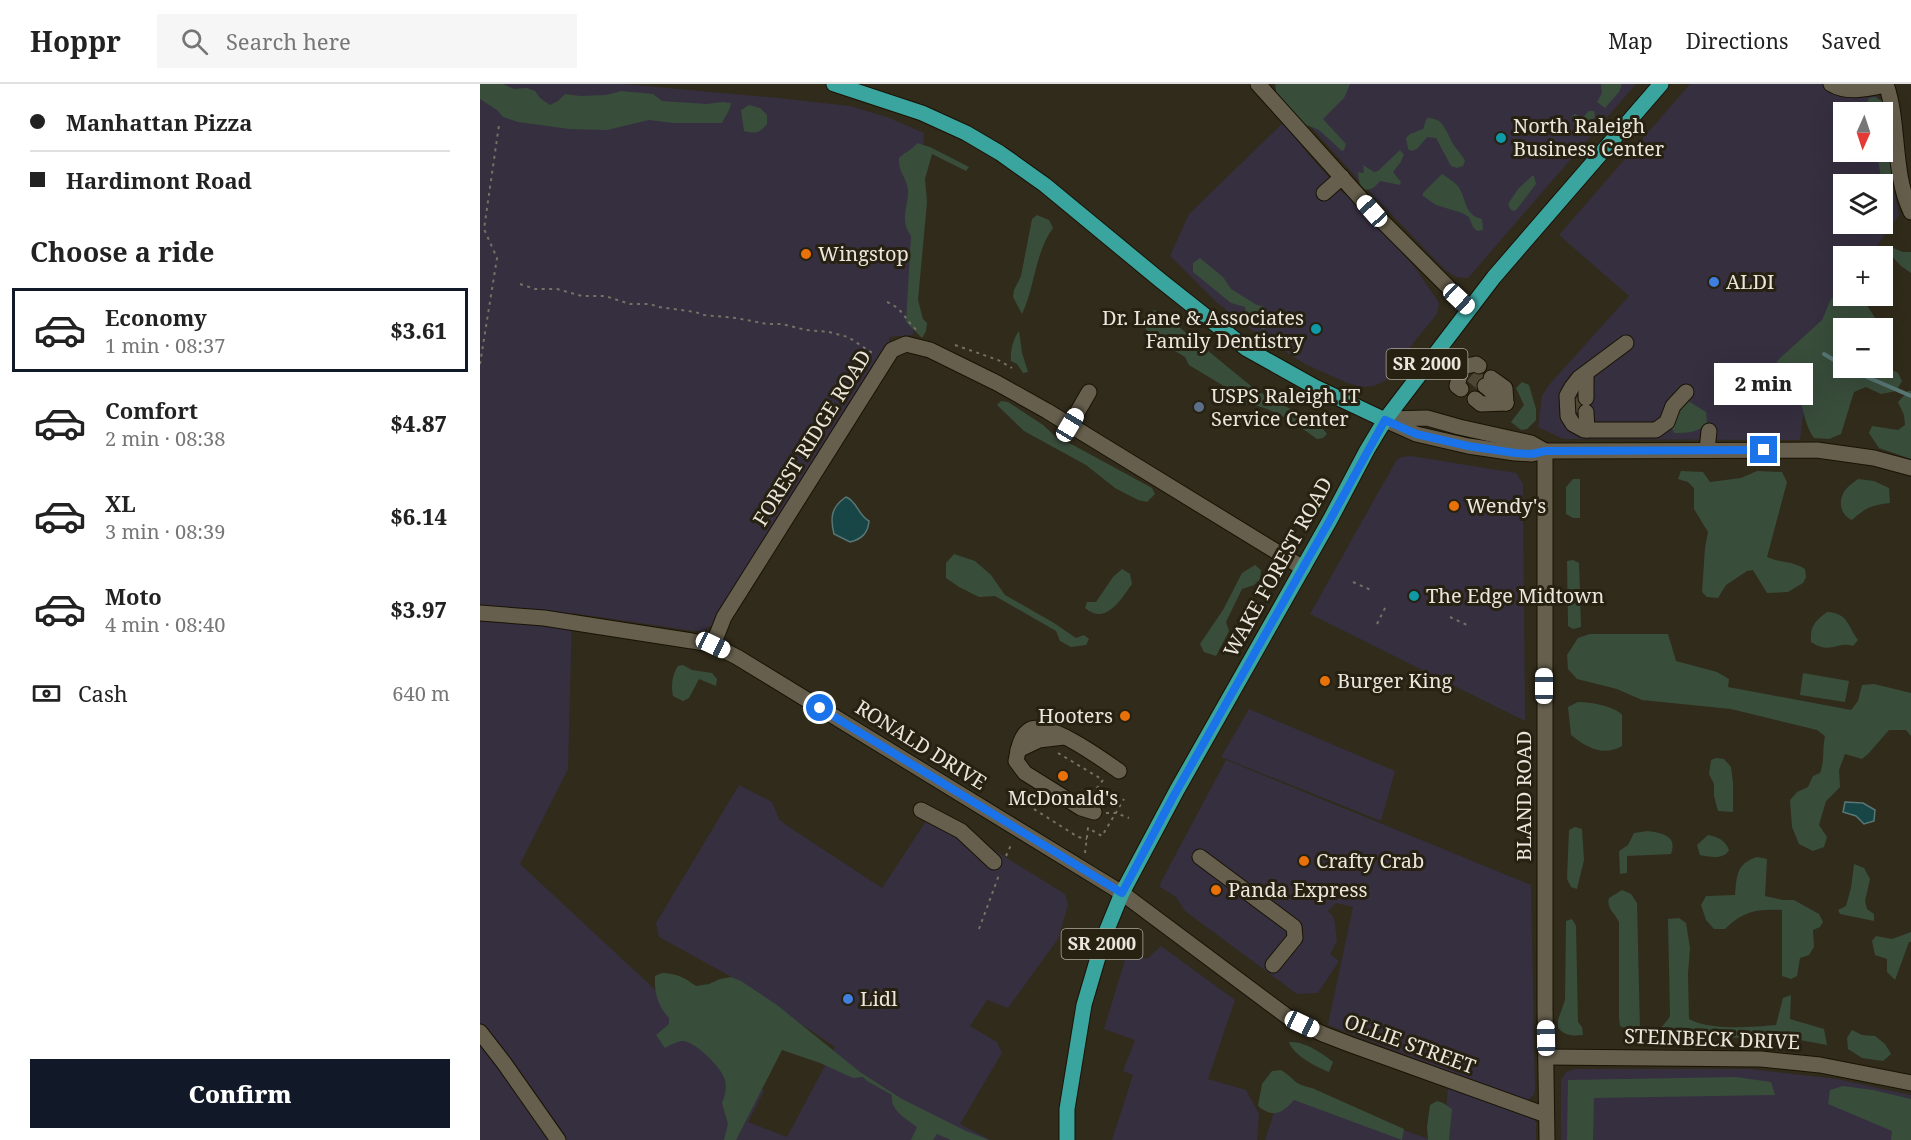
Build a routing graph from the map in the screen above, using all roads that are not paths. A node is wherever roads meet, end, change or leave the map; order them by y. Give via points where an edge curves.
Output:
1 (834, 84) edge
2 (1258, 84) edge
3 (1661, 84) edge
4 (1831, 84) edge
5 (1886, 84) edge
6 (1342, 177) junction
7 (1324, 193) dead end
8 (1911, 212) edge
9 (1469, 308) junction
10 (1626, 343) dead end
11 (1471, 370) dead end
12 (1582, 376) junction
13 (1488, 382) tunnel mouth
14 (1461, 389) dead end
15 (1089, 392) dead end
16 (1686, 392) dead end
17 (1475, 399) tunnel mouth
18 (1385, 420) junction
19 (1070, 425) junction
20 (1583, 429) junction
21 (1709, 431) dead end
22 (1707, 450) junction
23 (1545, 451) junction
24 (1911, 468) edge
25 (1303, 568) junction
26 (480, 613) edge
27 (713, 645) junction
28 (1119, 771) dead end
29 (1095, 809) road end
30 (921, 810) dead end
31 (1200, 857) dead end
32 (999, 866) road end
33 (1122, 893) junction
34 (1273, 965) dead end
35 (480, 1032) edge
36 (1546, 1057) junction
37 (1911, 1083) edge
38 (1546, 1115) junction
39 (558, 1140) edge
40 (1067, 1140) edge
41 (1547, 1140) edge

1 - 18 main road via 922,113 1000,153 1247,349
2 - 6 street
3 - 9 main road, WAKE FOREST ROAD / SR 2000
4 - 5 street via 1860,91
5 - 8 street via 1902,184
6 - 7 street
6 - 9 street
9 - 18 main road, WAKE FOREST ROAD / SR 2000
10 - 12 street
11 - 14 street via 1476,364 1462,367 1457,386
12 - 20 street
12 - 20 street via 1567,396 1568,416
13 - 17 street via 1505,388 1506,403 1481,405
15 - 19 street
16 - 20 street via 1673,406 1667,422 1656,430
18 - 23 street via 1416,434 1468,446 1515,453
18 - 25 main road, WAKE FOREST ROAD / SR 2000
19 - 25 street, FOREST RIDGE ROAD
19 - 27 street, FOREST RIDGE ROAD via 930,350 898,346 885,360 724,617
21 - 22 street
22 - 23 street
22 - 24 street via 1816,450
23 - 36 street, BLAND ROAD
25 - 33 main road, WAKE FOREST ROAD / SR 2000
26 - 27 street, RONALD DRIVE via 544,618
27 - 33 street, RONALD DRIVE
28 - 29 street via 1054,730 1036,727 1027,731 1016,761 1025,773 1081,808
30 - 32 street via 961,831
31 - 34 street via 1294,927 1295,938
33 - 38 street, OLLIE STREET via 1295,1021
33 - 40 main road, WAKE FOREST ROAD / SR 2000 via 1084,1005 1067,1109
35 - 39 street
36 - 37 street, STEINBECK DRIVE via 1761,1059 1826,1066
36 - 38 street, BLAND ROAD
38 - 41 street, BLAND ROAD

